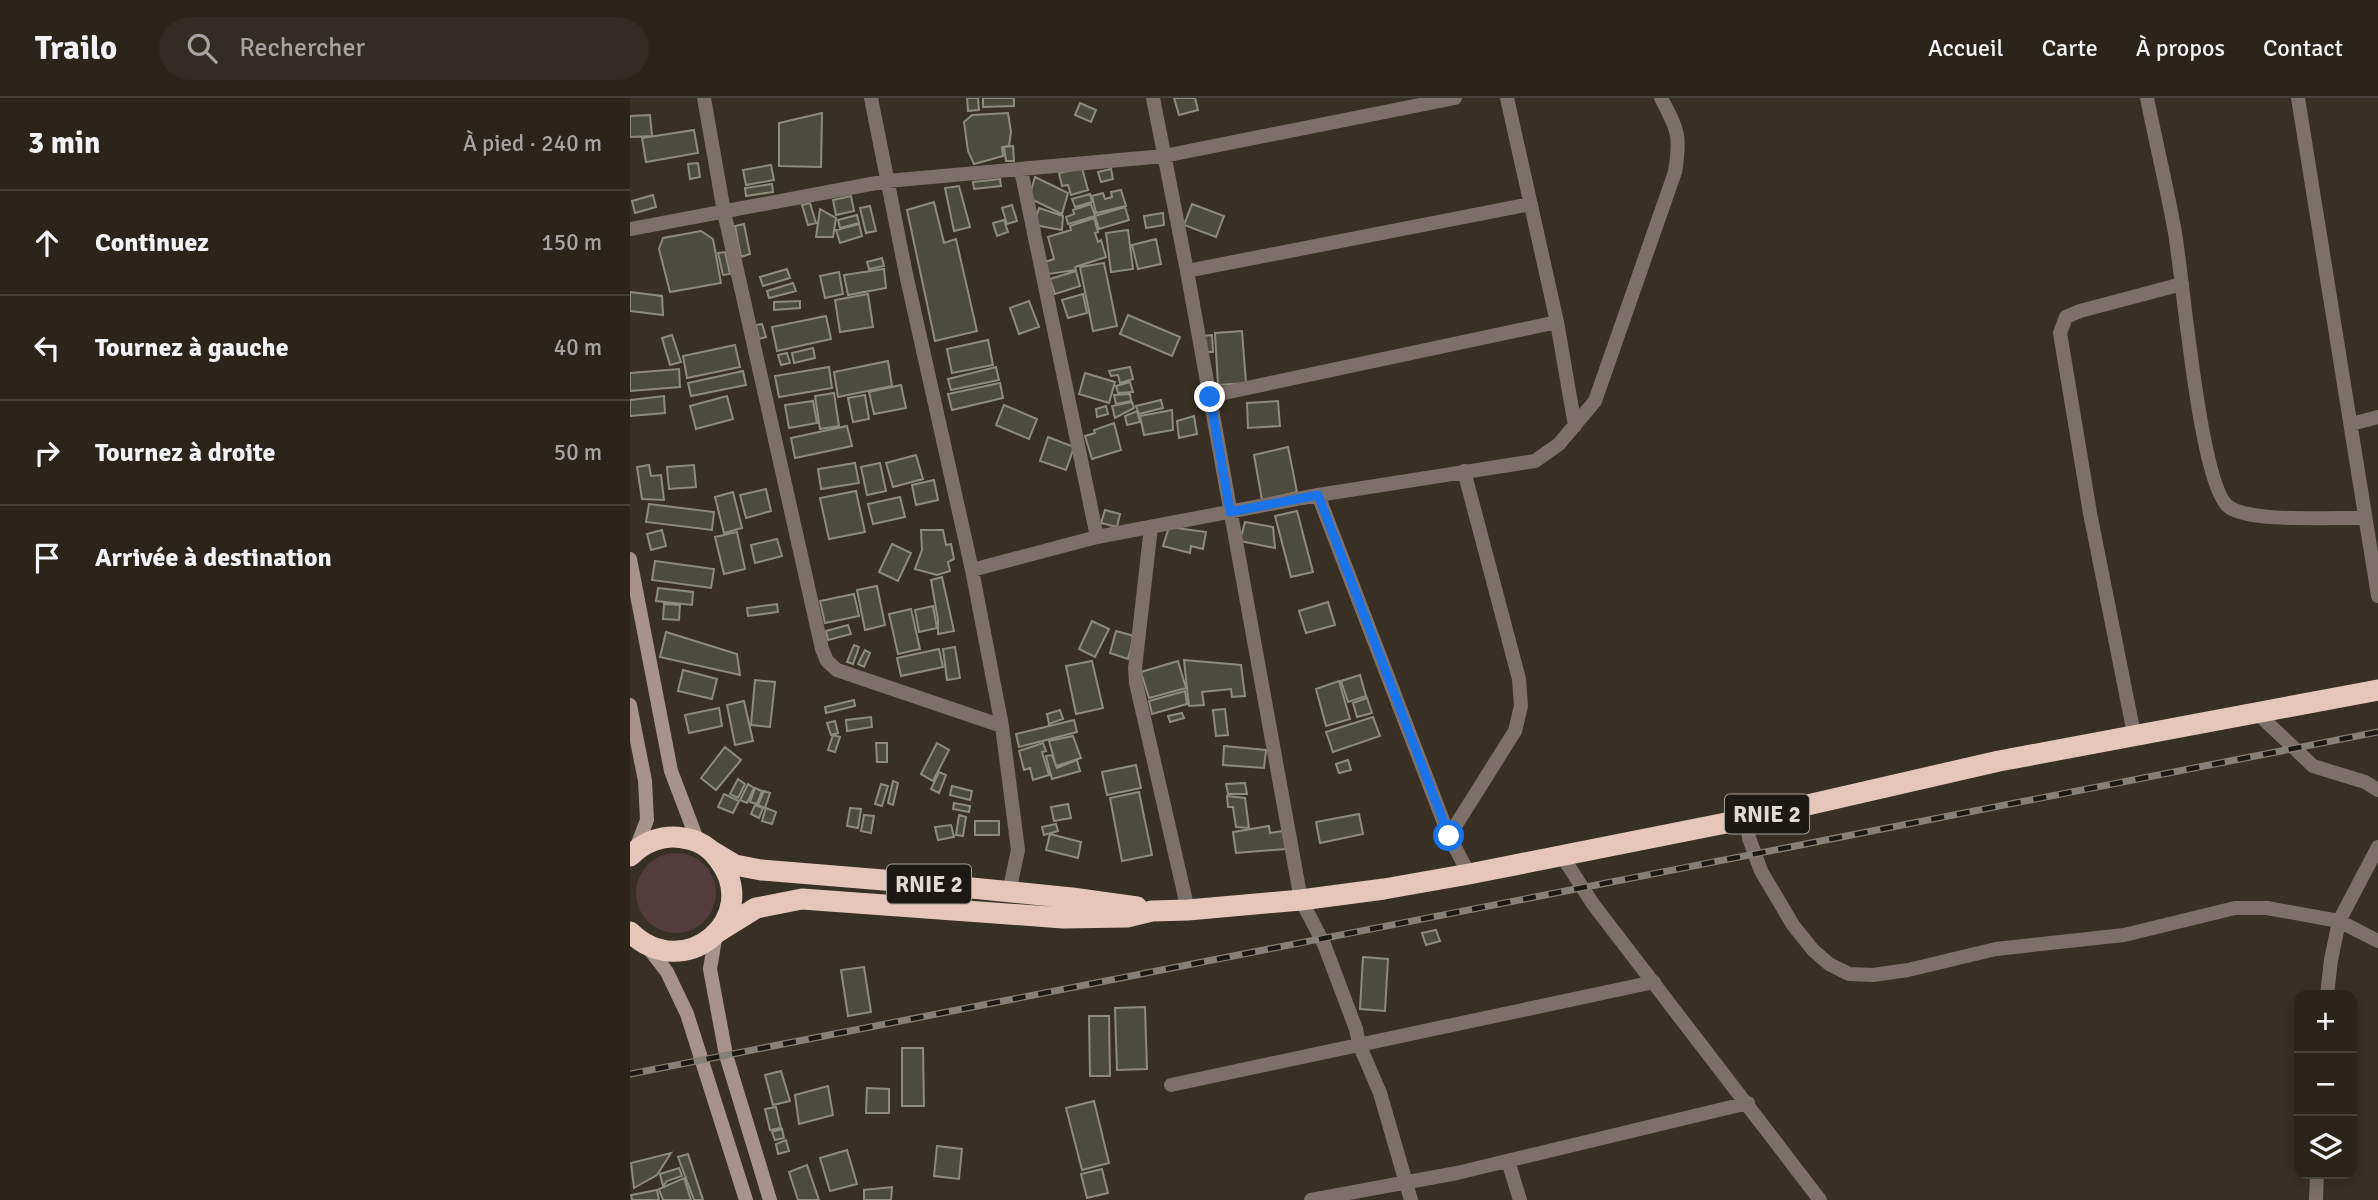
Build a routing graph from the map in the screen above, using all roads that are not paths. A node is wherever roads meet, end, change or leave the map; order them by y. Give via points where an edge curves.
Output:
1 (704, 98) edge
2 (871, 98) edge
3 (1153, 98) edge
4 (1455, 98) edge
5 (1507, 98) edge
6 (1661, 98) edge
7 (2147, 98) edge
8 (2298, 98) edge
9 (1164, 156) junction
10 (1021, 170) junction
11 (887, 181) junction
12 (1531, 204) junction
13 (724, 212) junction
14 (630, 229) edge
15 (1187, 271) junction
16 (2182, 284) junction
17 (1557, 322) junction
18 (1210, 397) junction
19 (2378, 417) edge
20 (2351, 424) junction
21 (1575, 426) junction
22 (1464, 471) junction
23 (1318, 495) junction
24 (1230, 512) junction
25 (2365, 518) junction
26 (1151, 527) junction
27 (1097, 537) junction
28 (630, 559) edge
29 (972, 570) junction
30 (2378, 596) edge
31 (2378, 690) edge
32 (630, 705) edge
33 (2256, 712) junction
34 (1002, 726) junction
35 (2134, 734) junction
36 (2378, 790) edge
37 (1746, 819) junction
38 (1449, 836) junction
39 (704, 846) junction
40 (2378, 847) edge
41 (633, 854) edge
42 (1562, 856) junction
43 (1469, 874) junction
44 (1009, 892) junction
45 (1301, 900) junction
46 (1188, 910) junction
47 (1152, 911) junction
48 (2339, 921) junction
49 (716, 933) junction
50 (636, 941) edge
51 (2378, 941) edge
52 (1654, 982) junction
53 (2328, 990) edge
54 (1359, 1044) junction
55 (1171, 1085) dead end
56 (1748, 1103) junction
57 (1508, 1161) junction
58 (2317, 1179) edge
59 (1407, 1184) junction
60 (746, 1200) edge
61 (770, 1200) edge
62 (1311, 1200) edge
63 (1411, 1200) edge
64 (1520, 1200) edge
65 (1820, 1200) edge
66 (2316, 1200) edge

1 - 13 street
2 - 11 street
3 - 9 street
4 - 9 street
5 - 12 street
6 - 21 street via 1680,144 1675,172 1595,401
7 - 16 street
8 - 20 street
9 - 10 street
9 - 15 street
10 - 11 street
10 - 27 street
11 - 13 street
11 - 29 street
12 - 15 street
12 - 17 street
13 - 14 street
13 - 34 street via 827,661 837,670
15 - 18 street
16 - 25 street via 2203,440 2218,493 2227,507 2249,516
16 - 35 street via 2080,311 2066,317 2060,333
17 - 18 street
17 - 21 street
18 - 24 street
19 - 20 street
20 - 25 street
21 - 22 street via 1535,461
22 - 23 street
22 - 38 street via 1519,679 1521,706 1516,731
23 - 24 street
23 - 38 street
24 - 26 street
24 - 45 street
25 - 30 street
26 - 27 street
26 - 46 street via 1136,683
27 - 29 street
28 - 39 main road via 671,771
29 - 34 street
31 - 33 highway, RNIE 2
32 - 41 main road via 645,780 647,820
33 - 35 highway, RNIE 2
33 - 36 street via 2313,766
34 - 44 street via 1018,850
35 - 37 highway, RNIE 2
37 - 42 highway, RNIE 2
37 - 48 street via 1761,871 1793,925 1812,950 1849,974 1873,975 1996,949 2124,935 2235,908 2267,908
38 - 43 street
39 - 41 highway via 665,837
39 - 44 highway, RNIE 2 via 735,865 761,870
39 - 49 highway via 726,870 731,894 726,919
40 - 48 street
42 - 43 highway, RNIE 2
42 - 52 street
43 - 45 highway, RNIE 2
44 - 47 highway, RNIE 2
45 - 46 highway, RNIE 2
45 - 54 street via 1324,944
46 - 47 highway, RNIE 2
47 - 49 highway, RNIE 2 via 1063,918 802,899 756,908
48 - 51 street
48 - 53 street
49 - 50 highway via 684,952 665,952
49 - 61 main road via 710,969 726,1055
50 - 60 main road via 667,972 687,1014
52 - 54 street
52 - 56 street
54 - 55 street
54 - 59 street via 1380,1093
56 - 57 street
56 - 65 street
57 - 59 street
57 - 64 street
58 - 66 street
59 - 62 street
59 - 63 street

